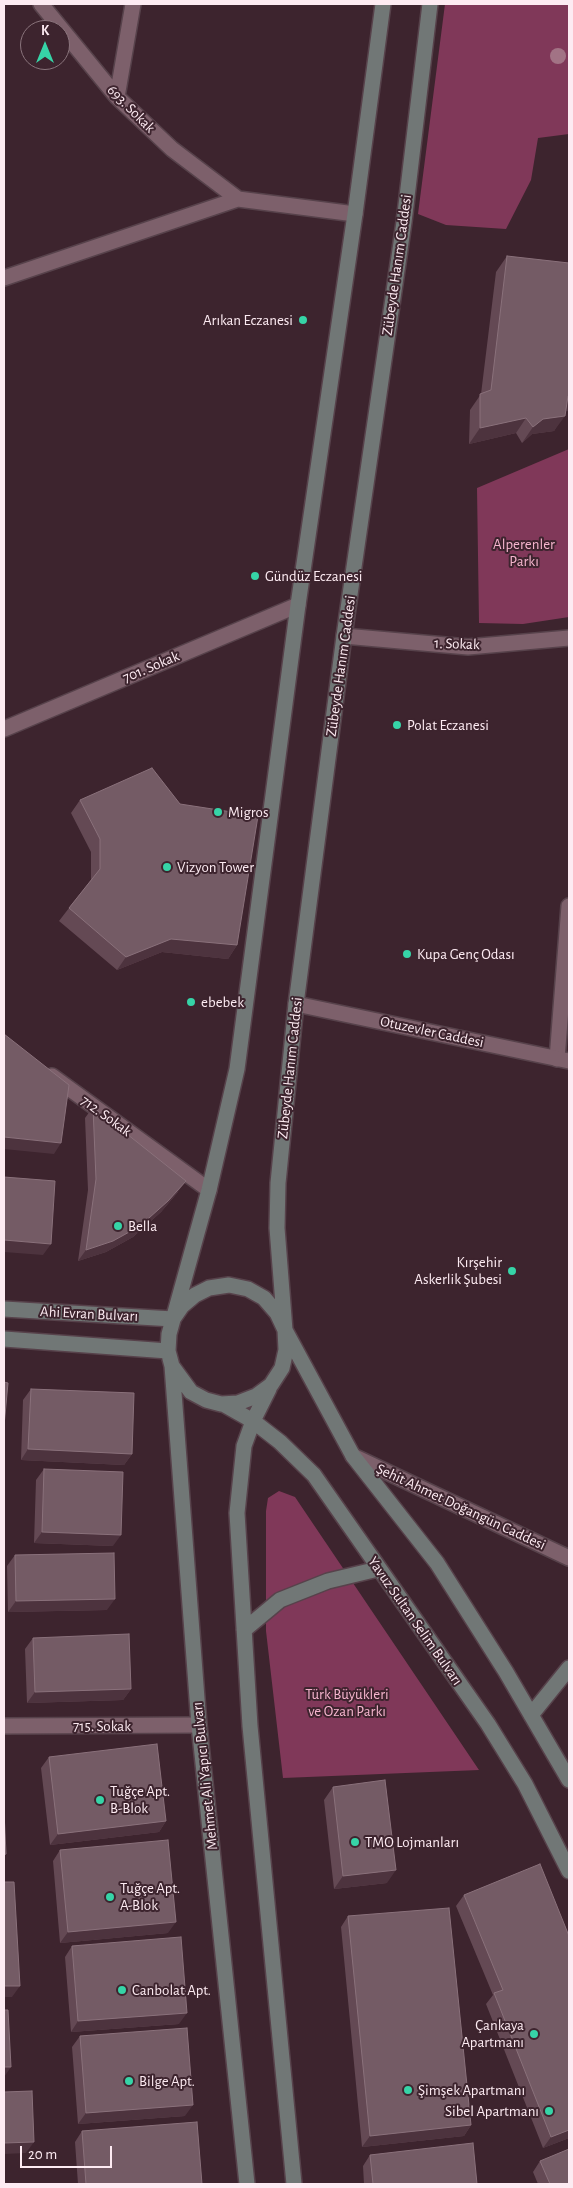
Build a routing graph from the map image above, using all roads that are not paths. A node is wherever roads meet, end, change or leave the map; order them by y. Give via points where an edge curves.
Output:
1 (41, 4) edge
2 (133, 4) edge
3 (383, 4) edge
4 (430, 4) edge
5 (117, 97) junction
6 (238, 199) junction
7 (355, 214) junction
8 (4, 278) edge
9 (298, 605) junction
10 (344, 636) junction
11 (569, 638) edge
12 (4, 729) edge
13 (569, 906) edge
14 (296, 1004) junction
15 (563, 1060) edge
16 (43, 1070) edge
17 (209, 1190) junction
18 (4, 1309) edge
19 (174, 1319) junction
20 (285, 1330) junction
21 (4, 1338) edge
22 (168, 1351) junction
23 (172, 1366) junction
24 (271, 1384) junction
25 (221, 1404) junction
26 (252, 1421) junction
27 (354, 1456) junction
28 (569, 1558) edge
29 (378, 1569) junction
30 (244, 1630) junction
31 (569, 1668) edge
32 (532, 1715) junction
33 (199, 1725) junction
34 (4, 1726) edge
35 (569, 1780) edge
36 (569, 1871) edge
37 (247, 2184) edge
38 (294, 2184) edge

1 - 5 street, 693. Sokak
2 - 5 street
3 - 7 main road
4 - 10 main road, Zübeyde Hanım Caddesi via 404,222
5 - 6 street, 693. Sokak via 172,149
6 - 7 street
6 - 8 street
7 - 9 main road
9 - 12 street, 701. Sokak
9 - 17 main road via 236,1069
10 - 11 street, 1. Sokak via 468,647
10 - 14 main road, Zübeyde Hanım Caddesi
13 - 15 street
14 - 15 street, Otuzevler Caddesi
14 - 20 main road, Zübeyde Hanım Caddesi via 278,1183 277,1228
16 - 17 street, 712. Sokak
17 - 19 main road
18 - 19 main road, Ahi Evran Bulvarı
19 - 20 main road via 182,1306 195,1295 209,1288 228,1285 248,1289 264,1298 277,1313
19 - 22 main road
20 - 24 main road via 286,1350 282,1368
20 - 27 main road
21 - 22 main road, Ahi Evran Bulvarı
22 - 23 main road
23 - 25 main road via 192,1392
23 - 33 main road, Mehmet Ali Yapıcı Bulvarı
24 - 25 main road via 256,1396 238,1403
24 - 26 main road
25 - 26 main road, Yavuz Sultan Selim Bulvarı
26 - 29 main road, Yavuz Sultan Selim Bulvarı via 280,1442 314,1475
26 - 30 main road via 244,1446 236,1513
27 - 28 street, Şehit Ahmet Doğangün Caddesi
27 - 32 main road via 437,1564
29 - 30 main road via 328,1581 280,1600
29 - 36 main road, Yavuz Sultan Selim Bulvarı via 488,1724 525,1784
30 - 38 main road via 251,1736
31 - 32 main road
32 - 35 main road
33 - 34 street, 715. Sokak
33 - 37 main road, Mehmet Ali Yapıcı Bulvarı

